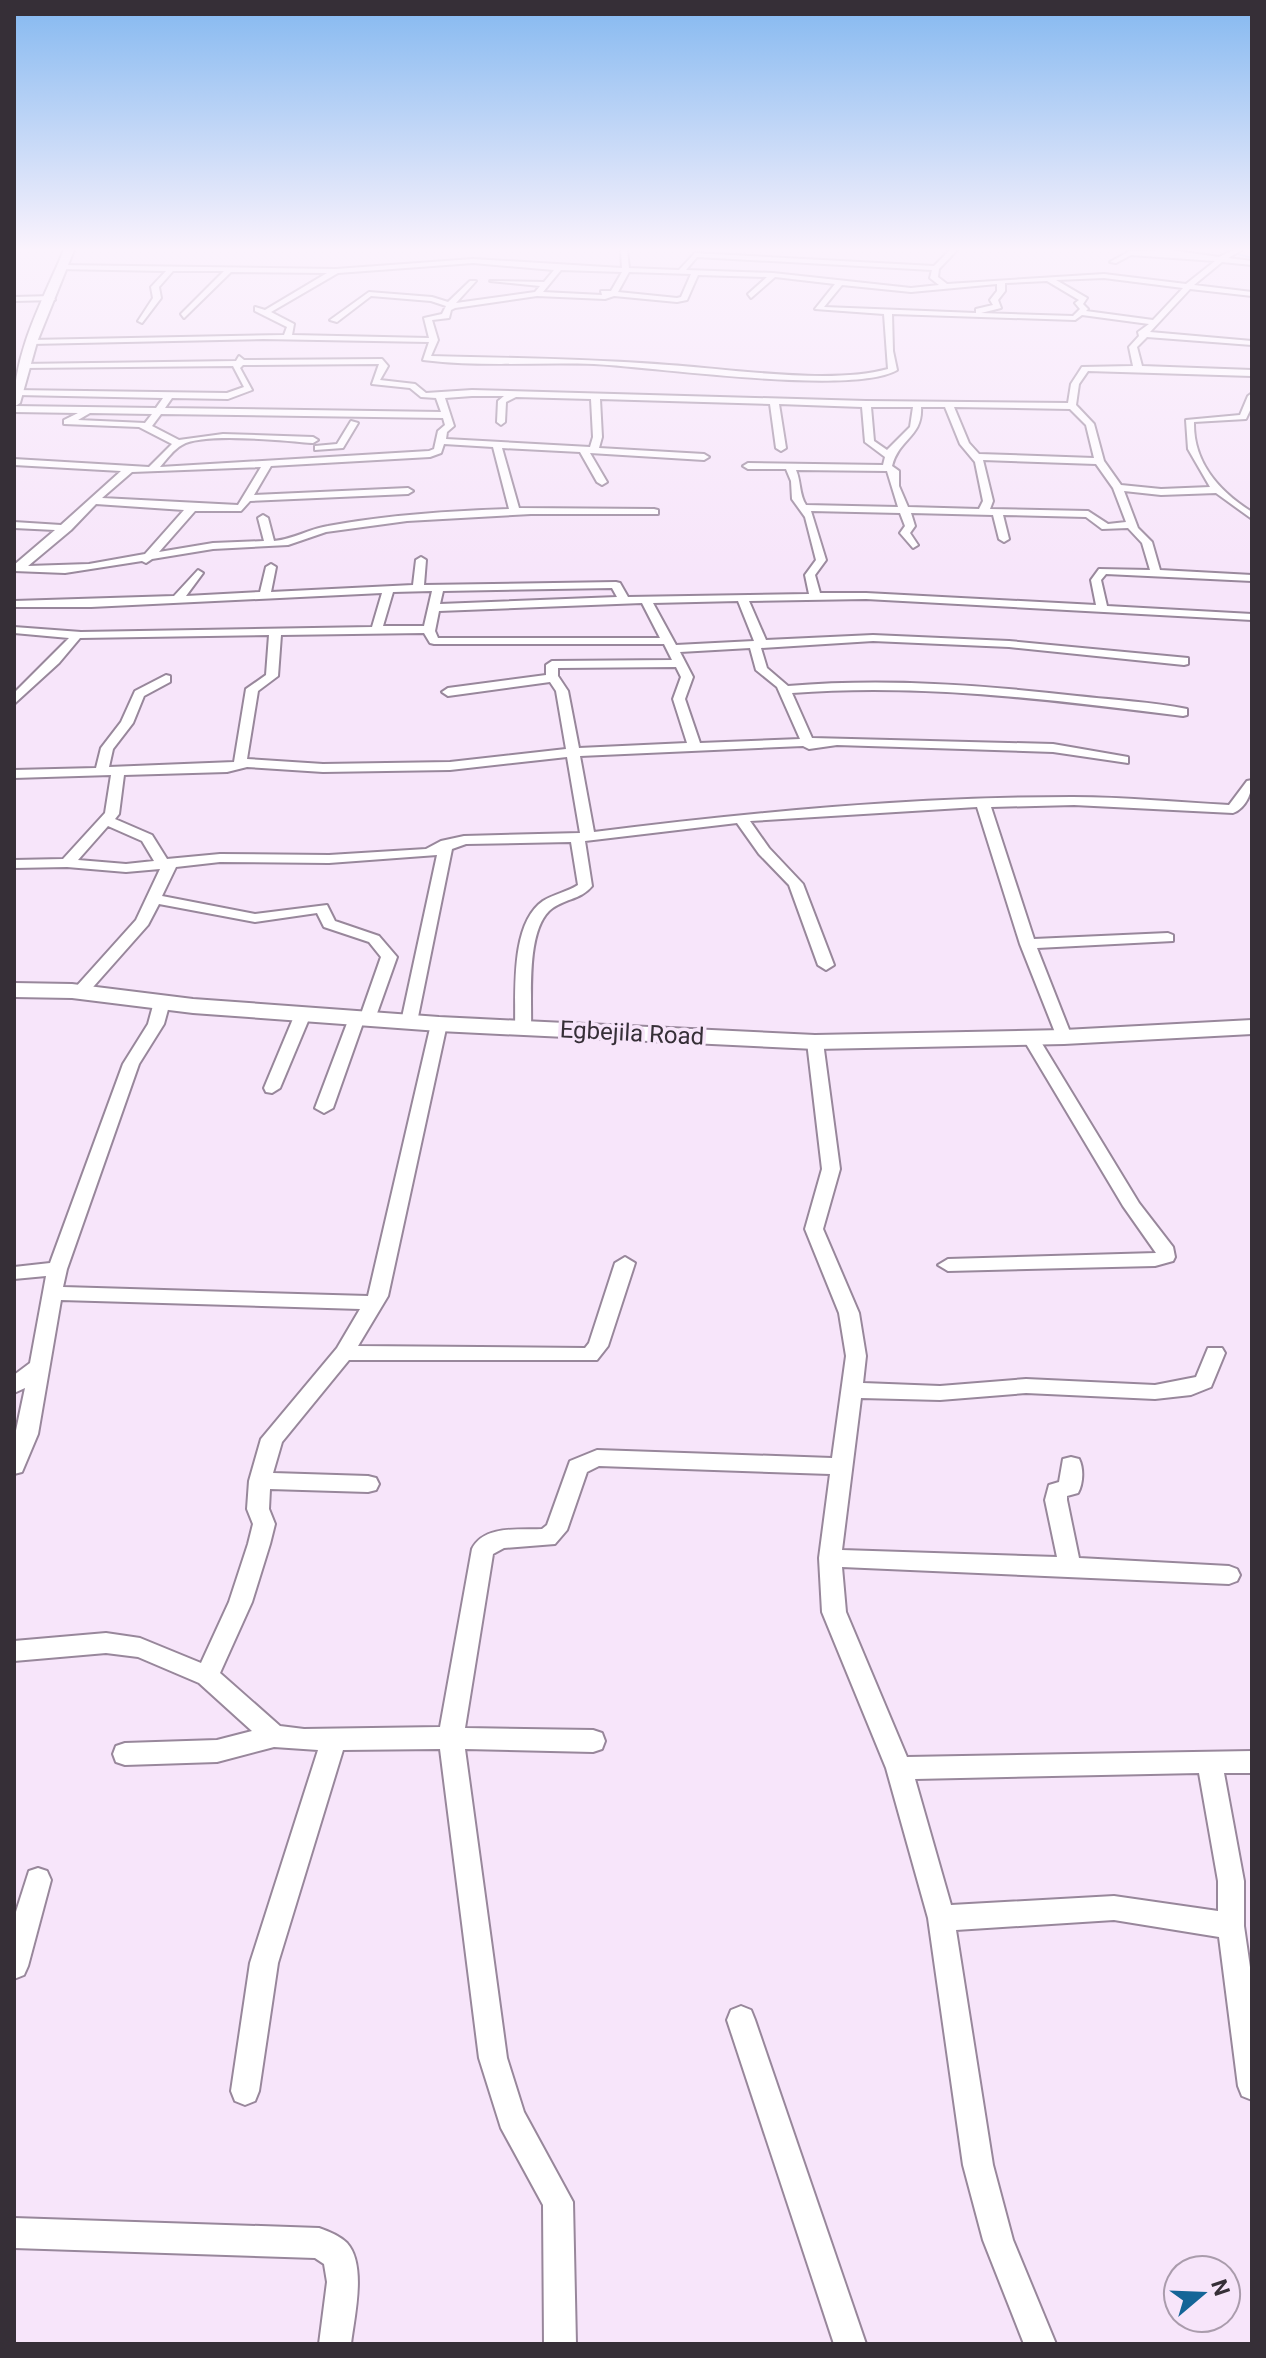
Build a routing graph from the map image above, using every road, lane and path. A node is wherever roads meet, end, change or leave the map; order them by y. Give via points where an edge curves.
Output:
1 (26, 360) edge
2 (240, 360) edge
3 (513, 360) edge
4 (889, 360) edge
5 (1136, 360) edge
6 (241, 363) junction
7 (24, 366) junction
8 (1138, 368) junction
9 (1249, 372) edge
10 (501, 384) dead end
11 (494, 393) junction
12 (515, 394) junction
13 (1252, 394) edge
14 (165, 395) junction
15 (440, 396) junction
16 (596, 397) junction
17 (16, 398) edge
18 (774, 402) junction
19 (866, 404) junction
20 (948, 404) junction
21 (917, 405) junction
22 (1072, 406) junction
23 (14, 409) edge
24 (91, 409) junction
25 (162, 409) junction
26 (330, 412) junction
27 (447, 415) junction
28 (14, 420) edge
29 (67, 422) junction
30 (501, 422) dead end
31 (354, 423) dead end
32 (147, 426) junction
33 (440, 441) junction
34 (178, 443) junction
35 (497, 443) junction
36 (311, 445) junction
37 (781, 448) dead end
38 (589, 449) junction
39 (98, 450) dead end
40 (704, 457) dead end
41 (975, 457) junction
42 (1071, 461) junction
43 (1099, 461) junction
44 (14, 462) edge
45 (888, 462) junction
46 (270, 463) junction
47 (748, 466) dead end
48 (81, 467) junction
49 (790, 467) junction
50 (128, 470) junction
51 (151, 470) junction
52 (1059, 473) dead end
53 (602, 482) dead end
54 (1118, 488) junction
55 (1221, 490) junction
56 (248, 498) junction
57 (97, 501) junction
58 (192, 508) junction
59 (801, 508) junction
60 (906, 510) junction
61 (515, 512) junction
62 (654, 512) dead end
63 (992, 512) junction
64 (1252, 516) edge
65 (263, 518) dead end
66 (409, 519) junction
67 (14, 525) edge
68 (1131, 525) junction
69 (67, 528) junction
70 (1004, 539) dead end
71 (269, 542) junction
72 (913, 545) dead end
73 (146, 560) junction
74 (421, 560) dead end
75 (271, 567) dead end
76 (17, 568) edge
77 (64, 571) junction
78 (198, 573) dead end
79 (1156, 573) junction
80 (1252, 578) edge
81 (56, 582) dead end
82 (418, 588) junction
83 (389, 589) junction
84 (438, 590) junction
85 (49, 593) dead end
86 (265, 595) junction
87 (816, 598) junction
88 (178, 599) junction
89 (624, 600) junction
90 (646, 600) junction
91 (743, 600) junction
92 (14, 604) edge
93 (41, 604) junction
94 (434, 608) junction
95 (1102, 609) junction
96 (1252, 617) edge
97 (430, 629) junction
98 (14, 630) edge
99 (376, 631) junction
100 (275, 634) junction
101 (77, 635) junction
102 (761, 643) junction
103 (670, 645) junction
104 (1184, 661) dead end
105 (680, 663) junction
106 (553, 678) junction
107 (166, 679) dead end
108 (783, 690) junction
109 (448, 692) dead end
110 (14, 700) edge
111 (1183, 712) dead end
112 (809, 745) junction
113 (695, 748) junction
114 (575, 752) junction
115 (1123, 760) dead end
116 (240, 763) junction
117 (101, 772) junction
118 (118, 772) junction
119 (14, 774) edge
120 (1252, 784) edge
121 (983, 804) junction
122 (741, 818) junction
123 (106, 820) junction
124 (583, 837) junction
125 (446, 844) junction
126 (67, 863) junction
127 (14, 864) edge
128 (166, 866) junction
129 (154, 899) junction
130 (1168, 938) dead end
131 (1028, 944) junction
132 (826, 965) dead end
133 (80, 992) junction
134 (17, 994) edge
135 (162, 1002) junction
136 (303, 1014) junction
137 (362, 1018) junction
138 (409, 1022) junction
139 (439, 1024) junction
140 (523, 1028) junction
141 (1252, 1028) edge
142 (1030, 1037) junction
143 (1064, 1037) junction
144 (815, 1042) junction
145 (272, 1088) dead end
146 (324, 1108) dead end
147 (625, 1263) dead end
148 (948, 1265) dead end
149 (57, 1269) junction
150 (14, 1273) edge
151 (56, 1293) junction
152 (372, 1303) junction
153 (344, 1353) junction
154 (1215, 1353) dead end
155 (41, 1365) junction
156 (14, 1386) edge
157 (852, 1390) junction
158 (1071, 1465) dead end
159 (14, 1466) edge
160 (841, 1466) junction
161 (260, 1481) junction
162 (368, 1484) dead end
163 (830, 1558) junction
164 (1070, 1566) junction
165 (1229, 1575) dead end
166 (14, 1651) edge
167 (207, 1676) junction
168 (274, 1736) junction
169 (451, 1738) junction
170 (334, 1739) junction
171 (593, 1741) dead end
172 (125, 1754) dead end
173 (1210, 1762) junction
174 (1252, 1762) edge
175 (899, 1768) junction
176 (38, 1880) dead end
177 (941, 1918) junction
178 (1231, 1926) junction
179 (14, 1966) edge
180 (741, 2020) dead end
181 (1252, 2086) edge
182 (245, 2091) dead end
183 (14, 2233) edge
184 (335, 2344) edge
185 (560, 2344) edge
186 (850, 2344) edge
187 (1040, 2344) edge

1 - 7 street
2 - 6 street
3 - 4 street via 868,377 893,370
5 - 8 street
6 - 7 street
6 - 14 street via 236,367 249,388 243,392
6 - 15 street via 382,361 375,382
7 - 17 street
8 - 9 street
8 - 22 street via 1085,369 1075,384
9 - 13 street
10 - 11 street
11 - 12 street
11 - 15 street
12 - 16 street
12 - 30 street via 502,401
13 - 55 street via 1243,417 1190,420 1187,439 1200,469
14 - 17 street
14 - 25 street
15 - 27 street
16 - 18 street
16 - 38 street via 599,441
18 - 19 street
18 - 37 street
19 - 21 street
19 - 45 street via 870,442
20 - 21 street
20 - 22 street
20 - 41 street
21 - 45 street via 919,420 892,448
22 - 43 street via 1090,424
23 - 24 street
24 - 25 street
24 - 29 street
25 - 26 street
25 - 32 street
26 - 27 street
26 - 36 street
27 - 33 street via 450,426
28 - 29 street
29 - 32 street
31 - 36 street via 340,446
32 - 34 street
33 - 35 street
33 - 46 street via 438,451 407,462
34 - 36 street via 209,438
34 - 51 street
35 - 38 street
35 - 61 street
36 - 46 street
38 - 40 street
38 - 53 street
39 - 48 street
41 - 42 street
41 - 63 street via 988,501 983,507
42 - 43 street
42 - 52 street via 1058,468
43 - 54 street
44 - 48 street
45 - 49 street
45 - 60 street via 894,471 892,485
46 - 51 street
46 - 56 street
47 - 49 street
48 - 50 street
49 - 59 street
50 - 51 street
50 - 57 street
54 - 55 street
54 - 68 street
55 - 64 street
56 - 58 street via 241,508
56 - 66 street via 408,485
57 - 58 street
57 - 69 street
58 - 73 street
59 - 60 street
59 - 87 street via 810,517 820,547 821,560 810,575
60 - 63 street
60 - 72 street via 910,526 905,533
61 - 62 street
61 - 66 street
63 - 68 street via 1088,514 1106,527
63 - 70 street
65 - 71 street
66 - 71 street
67 - 69 street
68 - 79 street via 1147,542
69 - 76 street
71 - 73 street via 212,546
73 - 77 street
74 - 82 street
75 - 86 street
76 - 77 street
77 - 81 street
78 - 88 street
79 - 80 street
79 - 95 street via 1103,571 1096,580
82 - 83 street
82 - 84 street
83 - 86 street
83 - 99 street
84 - 89 street via 616,585
84 - 94 street
85 - 93 street
86 - 88 street
87 - 91 street
87 - 95 street
88 - 93 street
89 - 90 street
89 - 94 street
90 - 91 street
90 - 103 street
91 - 102 street
92 - 93 street
94 - 97 street
95 - 96 street
97 - 99 street
97 - 103 street via 434,641
98 - 101 street
99 - 100 street
100 - 101 street
100 - 116 street via 272,676 252,689
101 - 110 street
102 - 103 street
102 - 104 street via 898,639
102 - 108 street via 755,646 760,665
103 - 105 street
105 - 106 street via 552,665
105 - 113 street via 687,677 679,699
106 - 109 street
106 - 114 street via 562,691
107 - 117 street via 139,694 127,723 107,748
108 - 111 street via 996,690
108 - 112 street
112 - 113 street
112 - 115 street via 837,741 1053,748
113 - 114 street
114 - 116 street via 450,766
114 - 124 street
116 - 118 street via 227,768
117 - 118 street
117 - 119 street
118 - 123 street via 112,814
120 - 121 street via 1233,809 1074,801
121 - 122 street
121 - 131 street
122 - 124 street
122 - 132 street via 796,884
123 - 126 street
123 - 128 street via 147,838
124 - 125 street
124 - 140 street via 585,886 575,896 545,906 528,935
125 - 128 street via 428,853 220,858
125 - 138 street
126 - 127 street
126 - 128 street
128 - 129 street
129 - 133 street via 143,922
129 - 137 street via 255,918 322,908 329,924 374,939 389,957
130 - 131 street
131 - 143 street
133 - 134 street, Egbejila Road
133 - 135 street, Egbejila Road
135 - 136 street, Egbejila Road
135 - 149 street via 156,1024 131,1064
136 - 137 street, Egbejila Road
136 - 145 street
137 - 138 street, Egbejila Road
137 - 146 street
138 - 139 street, Egbejila Road
139 - 140 street, Egbejila Road
139 - 152 street via 378,1296
140 - 144 street, Egbejila Road
141 - 143 street, Egbejila Road
142 - 143 street, Egbejila Road
142 - 144 street, Egbejila Road
142 - 148 street via 1166,1257
144 - 157 street via 831,1169 814,1229 849,1313 856,1356
147 - 153 street via 598,1346 590,1355
149 - 150 street
149 - 151 street
151 - 152 street
151 - 155 street
152 - 153 street
153 - 161 street via 272,1439
154 - 157 street via 1204,1382 1175,1391 1026,1386 940,1393
155 - 156 street
155 - 159 street via 27,1434
157 - 160 street
158 - 164 street via 1070,1487 1057,1491 1056,1500
160 - 163 street
160 - 169 street via 621,1457 597,1458 578,1467 556,1530 547,1538 500,1539 483,1549
161 - 162 street
161 - 167 street via 258,1509 264,1524 259,1544 231,1630
163 - 164 street
163 - 175 street via 834,1612 843,1641 871,1694
164 - 165 street
166 - 167 street via 106,1643 140,1648
167 - 168 street
168 - 170 street
168 - 172 street via 217,1751
169 - 170 street
169 - 171 street
169 - 185 street via 493,2058 511,2118 558,2202
170 - 182 street via 264,1963
173 - 174 street
173 - 175 street
173 - 178 street via 1231,1881
175 - 177 street
176 - 179 street
177 - 178 street via 1114,1908
177 - 187 street via 978,2165 998,2240
178 - 181 street
180 - 186 street
183 - 184 street via 319,2243 337,2255 343,2282

